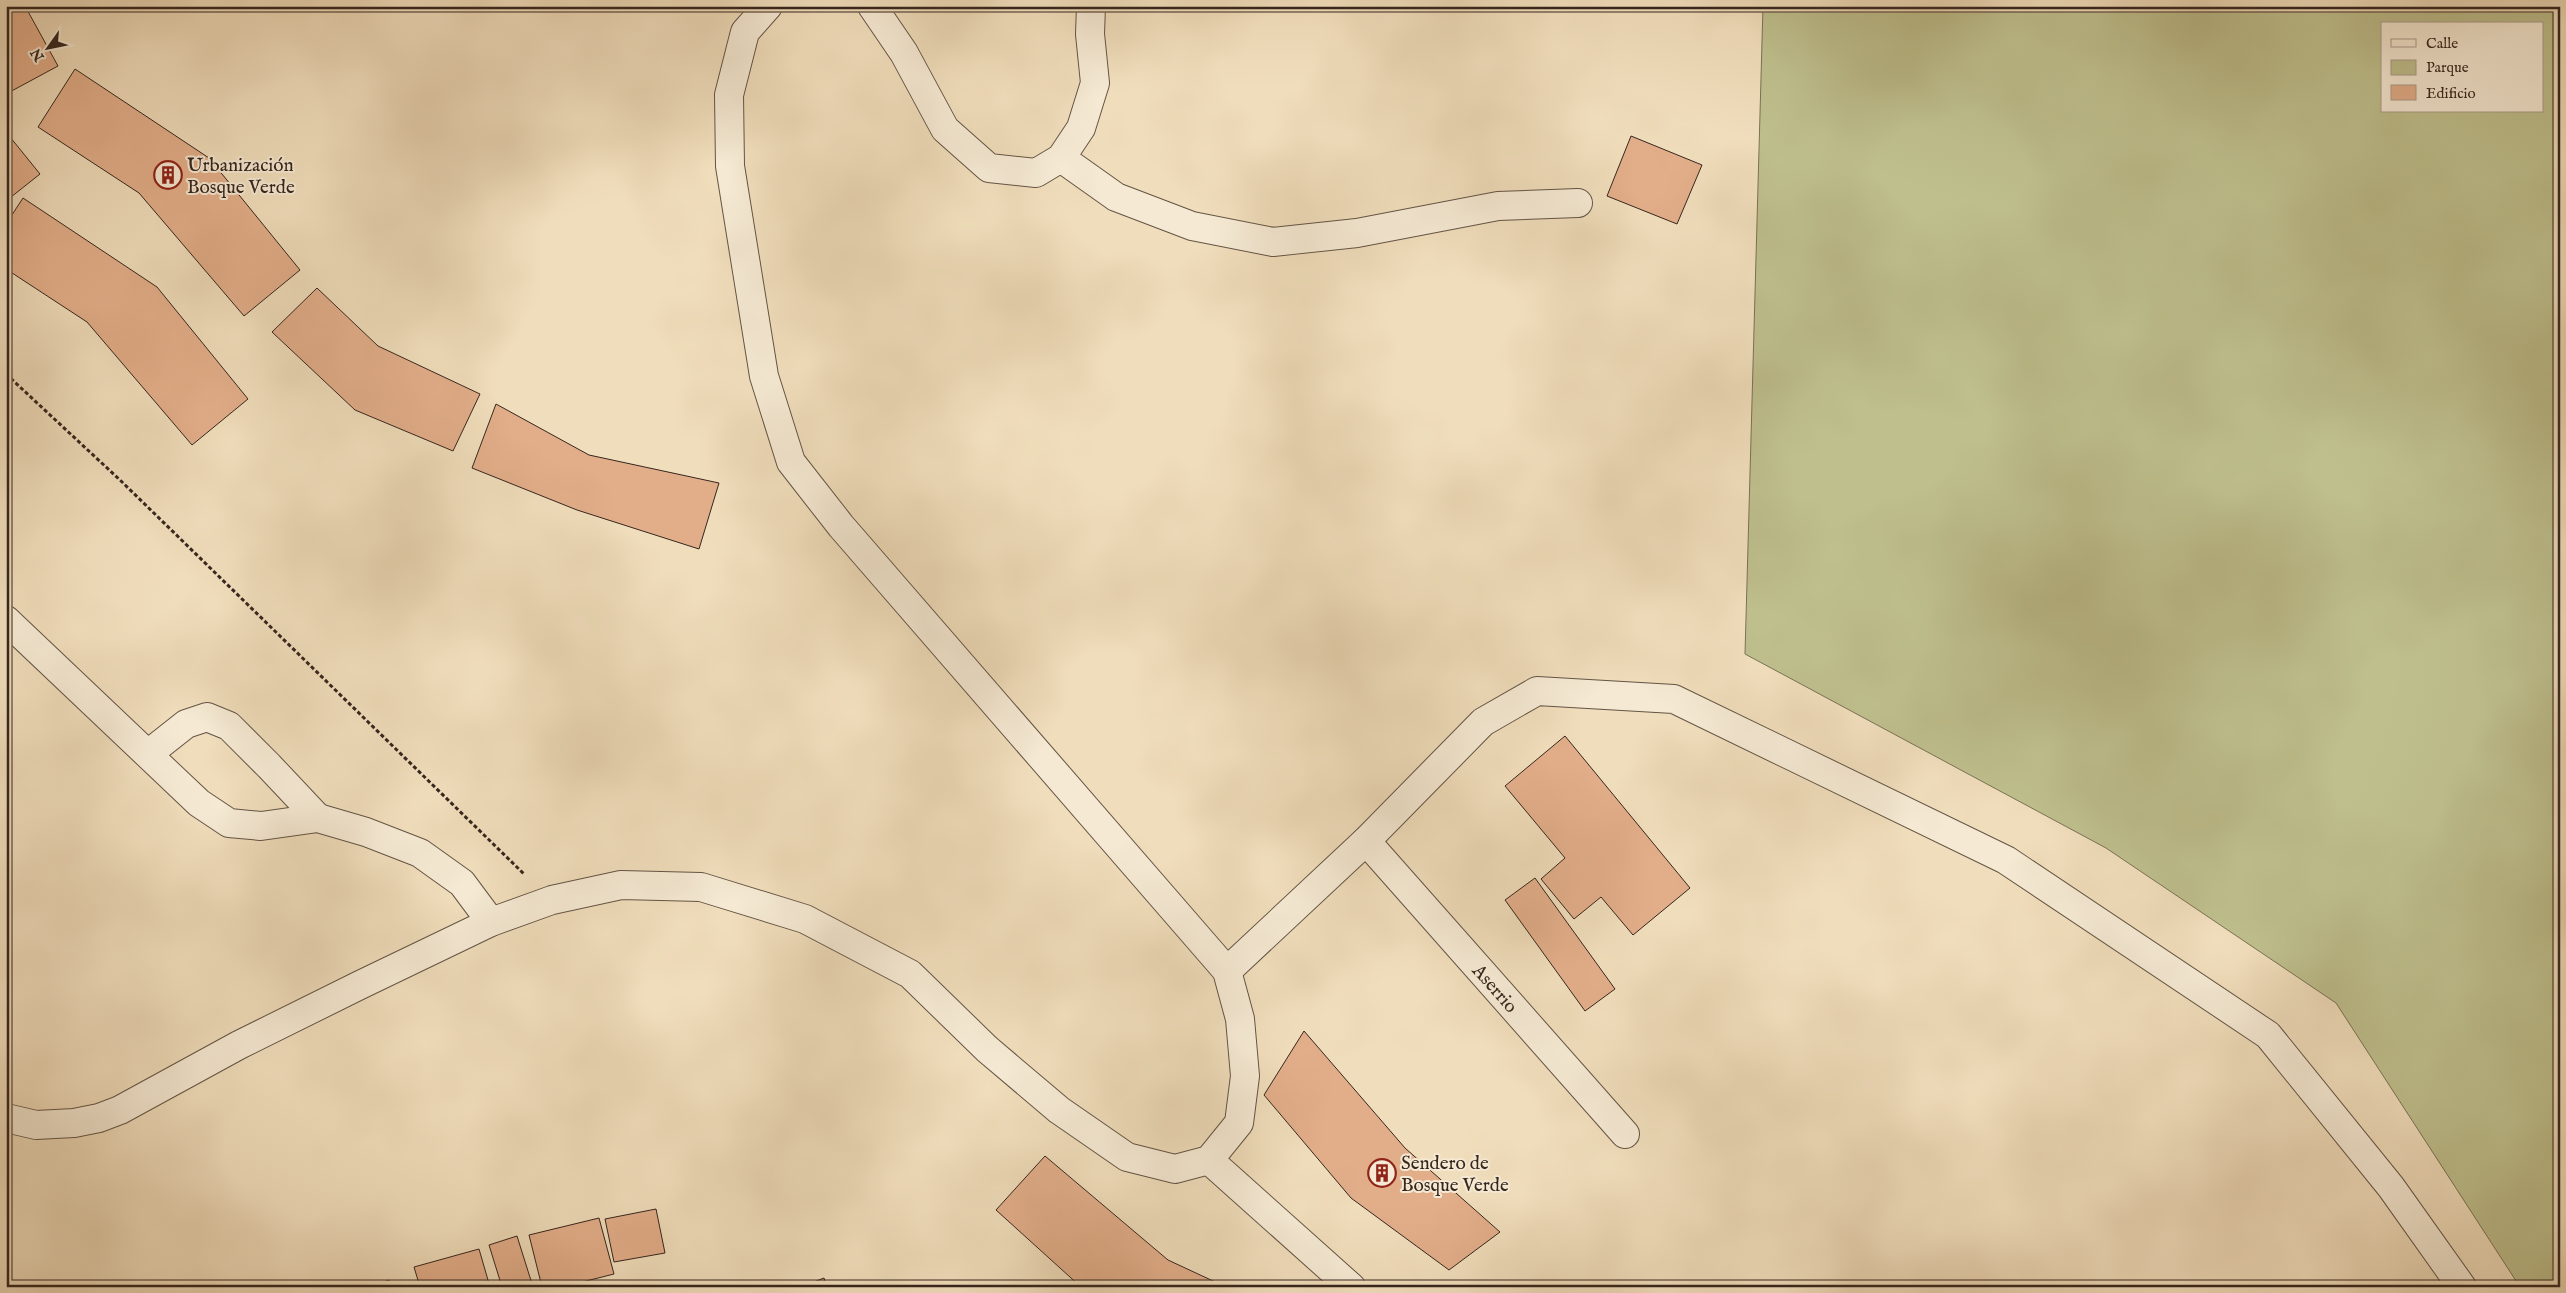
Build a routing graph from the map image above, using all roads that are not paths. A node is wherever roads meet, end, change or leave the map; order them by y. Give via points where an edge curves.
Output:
1 (768, 6) edge
2 (872, 6) edge
3 (1090, 6) edge
4 (1061, 158) junction
5 (1578, 203) dead end
6 (6, 620) edge
7 (148, 754) junction
8 (318, 818) junction
9 (1366, 841) junction
10 (491, 922) junction
11 (1227, 972) junction
12 (6, 1118) edge
13 (1625, 1134) dead end
14 (1209, 1160) junction
15 (1351, 1287) edge
16 (2462, 1287) edge

1 - 11 street via 746,32 729,95 730,166 764,376 791,462 841,526
2 - 4 street via 904,53 945,129 990,168 1036,173
3 - 4 street via 1095,83 1081,128
4 - 5 street via 1116,197 1192,226 1273,242 1357,233 1498,206
6 - 7 street
7 - 8 street via 199,803 229,823 261,826
7 - 8 street via 186,724 207,717 228,726
8 - 10 street via 420,853 462,883
9 - 11 street
9 - 13 street, Aserrio
9 - 16 street via 1483,722 1537,691 1674,699 2006,860 2268,1035 2391,1187
10 - 12 street via 239,1045 120,1110 74,1124 36,1125
10 - 14 street via 552,900 621,886 702,887 805,919 910,974 987,1049 1059,1110 1127,1157 1175,1169
11 - 14 street via 1240,1019 1245,1076 1239,1123
14 - 15 street

